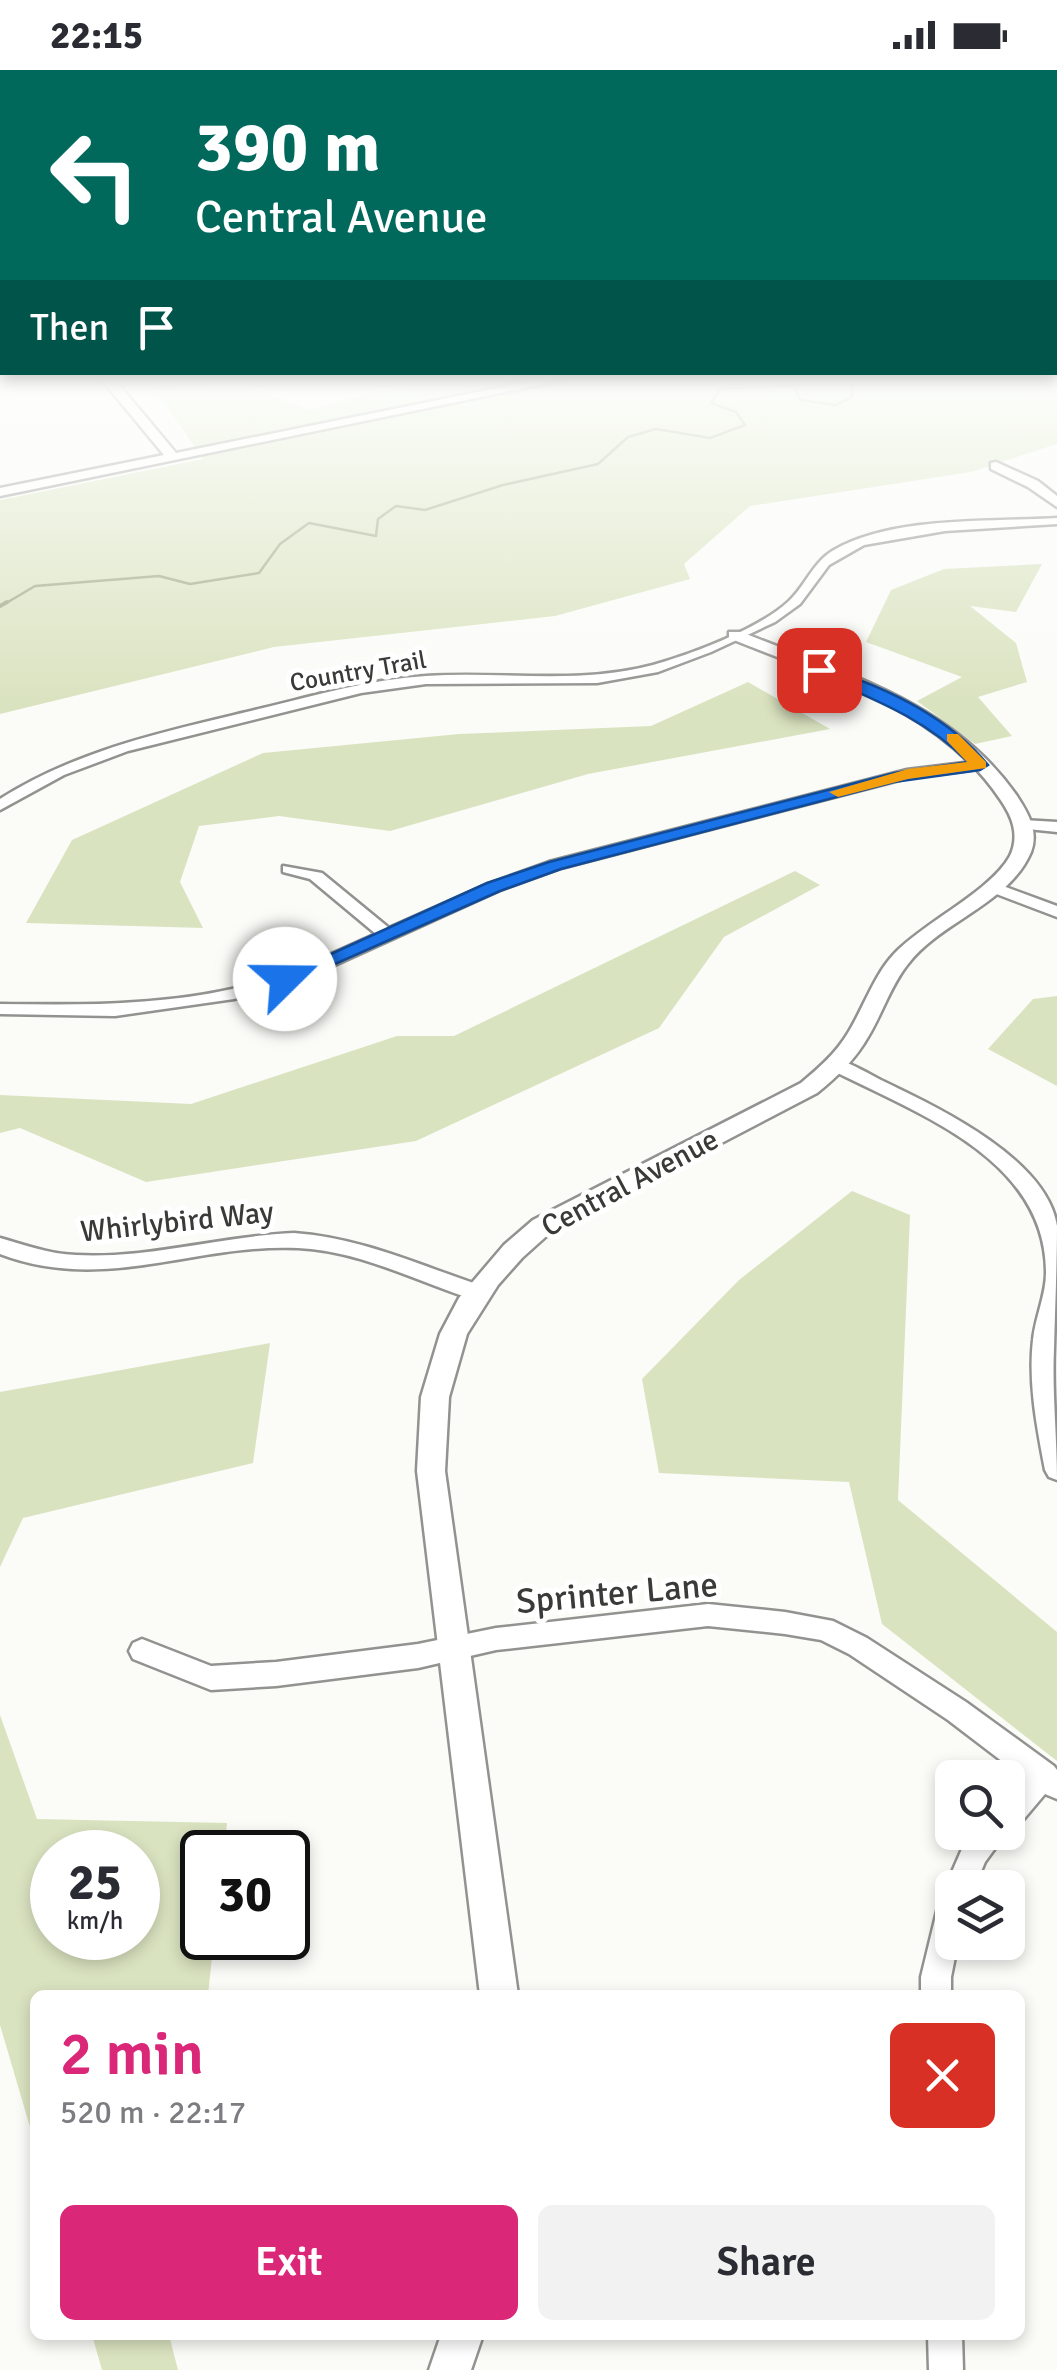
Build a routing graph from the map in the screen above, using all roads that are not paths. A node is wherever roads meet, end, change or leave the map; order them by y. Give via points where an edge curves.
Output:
1 (1037, 487) edge
2 (1057, 503) edge
3 (1057, 521) edge
4 (736, 634) junction
5 (980, 765) junction
6 (0, 806) edge
7 (1023, 825) junction
8 (1057, 827) edge
9 (288, 869) dead end
10 (992, 887) junction
11 (1057, 912) edge
12 (388, 935) junction
13 (0, 1009) edge
14 (836, 1065) junction
15 (0, 1245) edge
16 (475, 1292) junction
17 (1057, 1470) edge
18 (454, 1649) junction
19 (142, 1652) dead end
20 (1051, 1780) edge
21 (1025, 1802) edge
22 (940, 1960) edge
23 (499, 1990) edge
24 (936, 1990) edge
25 (460, 2340) edge
26 (946, 2340) edge
27 (450, 2370) edge
28 (946, 2370) edge

1 - 2 street
3 - 4 street, Country Trail via 853,545 810,576 795,603
4 - 5 street via 923,716
4 - 6 street, Country Trail via 640,672 410,681 322,698 110,751
5 - 7 street
5 - 12 street via 894,778 555,866
7 - 8 street
7 - 10 street, Central Avenue via 1018,859
9 - 12 street via 316,876
10 - 11 street
10 - 14 street, Central Avenue via 900,959
12 - 13 street via 297,975 207,1000 102,1011
14 - 16 street, Central Avenue via 790,1099 542,1226
14 - 17 street via 979,1136 1009,1161 1042,1204 1056,1254 1043,1345 1046,1421
15 - 16 street, Whirlybird Way via 92,1265 276,1240 330,1243
16 - 18 street, Central Avenue via 449,1344 430,1412
18 - 19 street, Sprinter Lane via 211,1678
18 - 20 street, Sprinter Lane via 708,1615 824,1630 957,1711
18 - 23 street, Central Avenue
20 - 21 street
22 - 24 street
25 - 27 street
26 - 28 street

